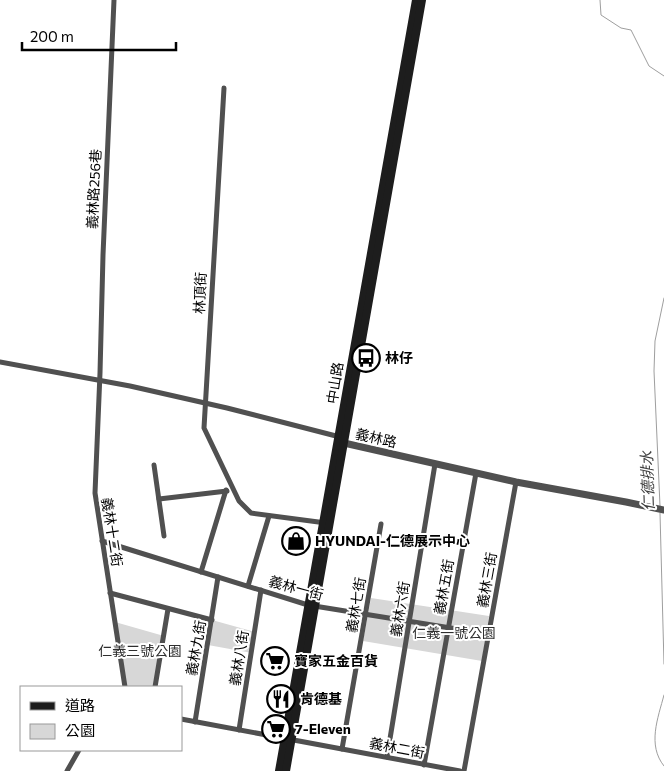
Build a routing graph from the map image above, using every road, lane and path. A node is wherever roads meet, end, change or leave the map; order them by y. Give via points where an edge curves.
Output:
1 (114, 0) edge
2 (416, 0) edge
3 (422, 0) edge
4 (224, 88) dead end
5 (0, 362) edge
6 (99, 380) junction
7 (205, 403) junction
8 (339, 436) junction
9 (344, 443) junction
10 (435, 464) junction
11 (154, 465) dead end
12 (476, 473) junction
13 (516, 482) junction
14 (226, 490) junction
15 (235, 493) junction
16 (159, 499) junction
17 (664, 510) edge
18 (269, 516) junction
19 (326, 523) junction
20 (381, 524) dead end
21 (164, 536) dead end
22 (102, 541) junction
23 (201, 572) junction
24 (218, 577) junction
25 (248, 586) junction
26 (261, 590) junction
27 (110, 594) junction
28 (312, 606) junction
29 (168, 609) junction
30 (366, 614) junction
31 (212, 620) junction
32 (409, 621) junction
33 (448, 628) junction
34 (488, 634) junction
35 (125, 686) edge
36 (155, 686) edge
37 (182, 720) edge
38 (195, 722) junction
39 (239, 730) junction
40 (288, 739) junction
41 (342, 749) junction
42 (79, 751) edge
43 (387, 757) junction
44 (424, 765) junction
45 (67, 771) edge
46 (279, 771) edge
47 (286, 771) edge
48 (462, 771) edge

1 - 6 street, 義林路256巷
2 - 8 main road, 中山路
3 - 9 main road, 中山路
4 - 7 street, 林頂街
5 - 6 street, 義林路
6 - 7 street, 義林路
6 - 22 street, 義林十二街 via 95,493
7 - 8 street, 義林路
7 - 15 street, 林頂街 via 204,428
8 - 9 street, 義林路
8 - 19 main road, 中山路
9 - 10 street, 義林路
9 - 19 main road, 中山路
10 - 12 street, 義林路
10 - 32 street, 義林六街
11 - 16 street
12 - 13 street, 義林路
12 - 33 street, 義林五街
13 - 17 street, 義林路
13 - 34 street, 義林三街
14 - 15 street
14 - 16 street
14 - 23 street
15 - 18 street, 林頂街 via 251,513
16 - 21 street
18 - 19 street, 林頂街
18 - 25 street
19 - 28 main road, 中山路
20 - 30 street, 義林七街
22 - 23 street, 義林一街
22 - 27 street, 義林十二街
23 - 24 street, 義林一街
24 - 25 street, 義林一街
24 - 31 street, 義林九街
25 - 26 street, 義林一街
26 - 28 street, 義林一街
26 - 39 street, 義林八街
27 - 29 street
27 - 35 street, 義林十二街
28 - 30 street, 義林一街
28 - 40 main road, 中山路
29 - 31 street
29 - 36 street
30 - 32 street, 義林一街
30 - 41 street, 義林七街
31 - 38 street, 義林九街
32 - 33 street, 義林一街
32 - 43 street, 義林六街
33 - 34 street, 義林一街
33 - 44 street, 義林五街
34 - 48 street, 義林三街
37 - 38 street, 義林二街
38 - 39 street, 義林二街
39 - 40 street, 義林二街
40 - 41 street, 義林二街
40 - 46 main road, 中山路
40 - 47 main road, 中山路
41 - 43 street, 義林二街
42 - 45 street
43 - 44 street, 義林二街
44 - 48 street, 義林二街

